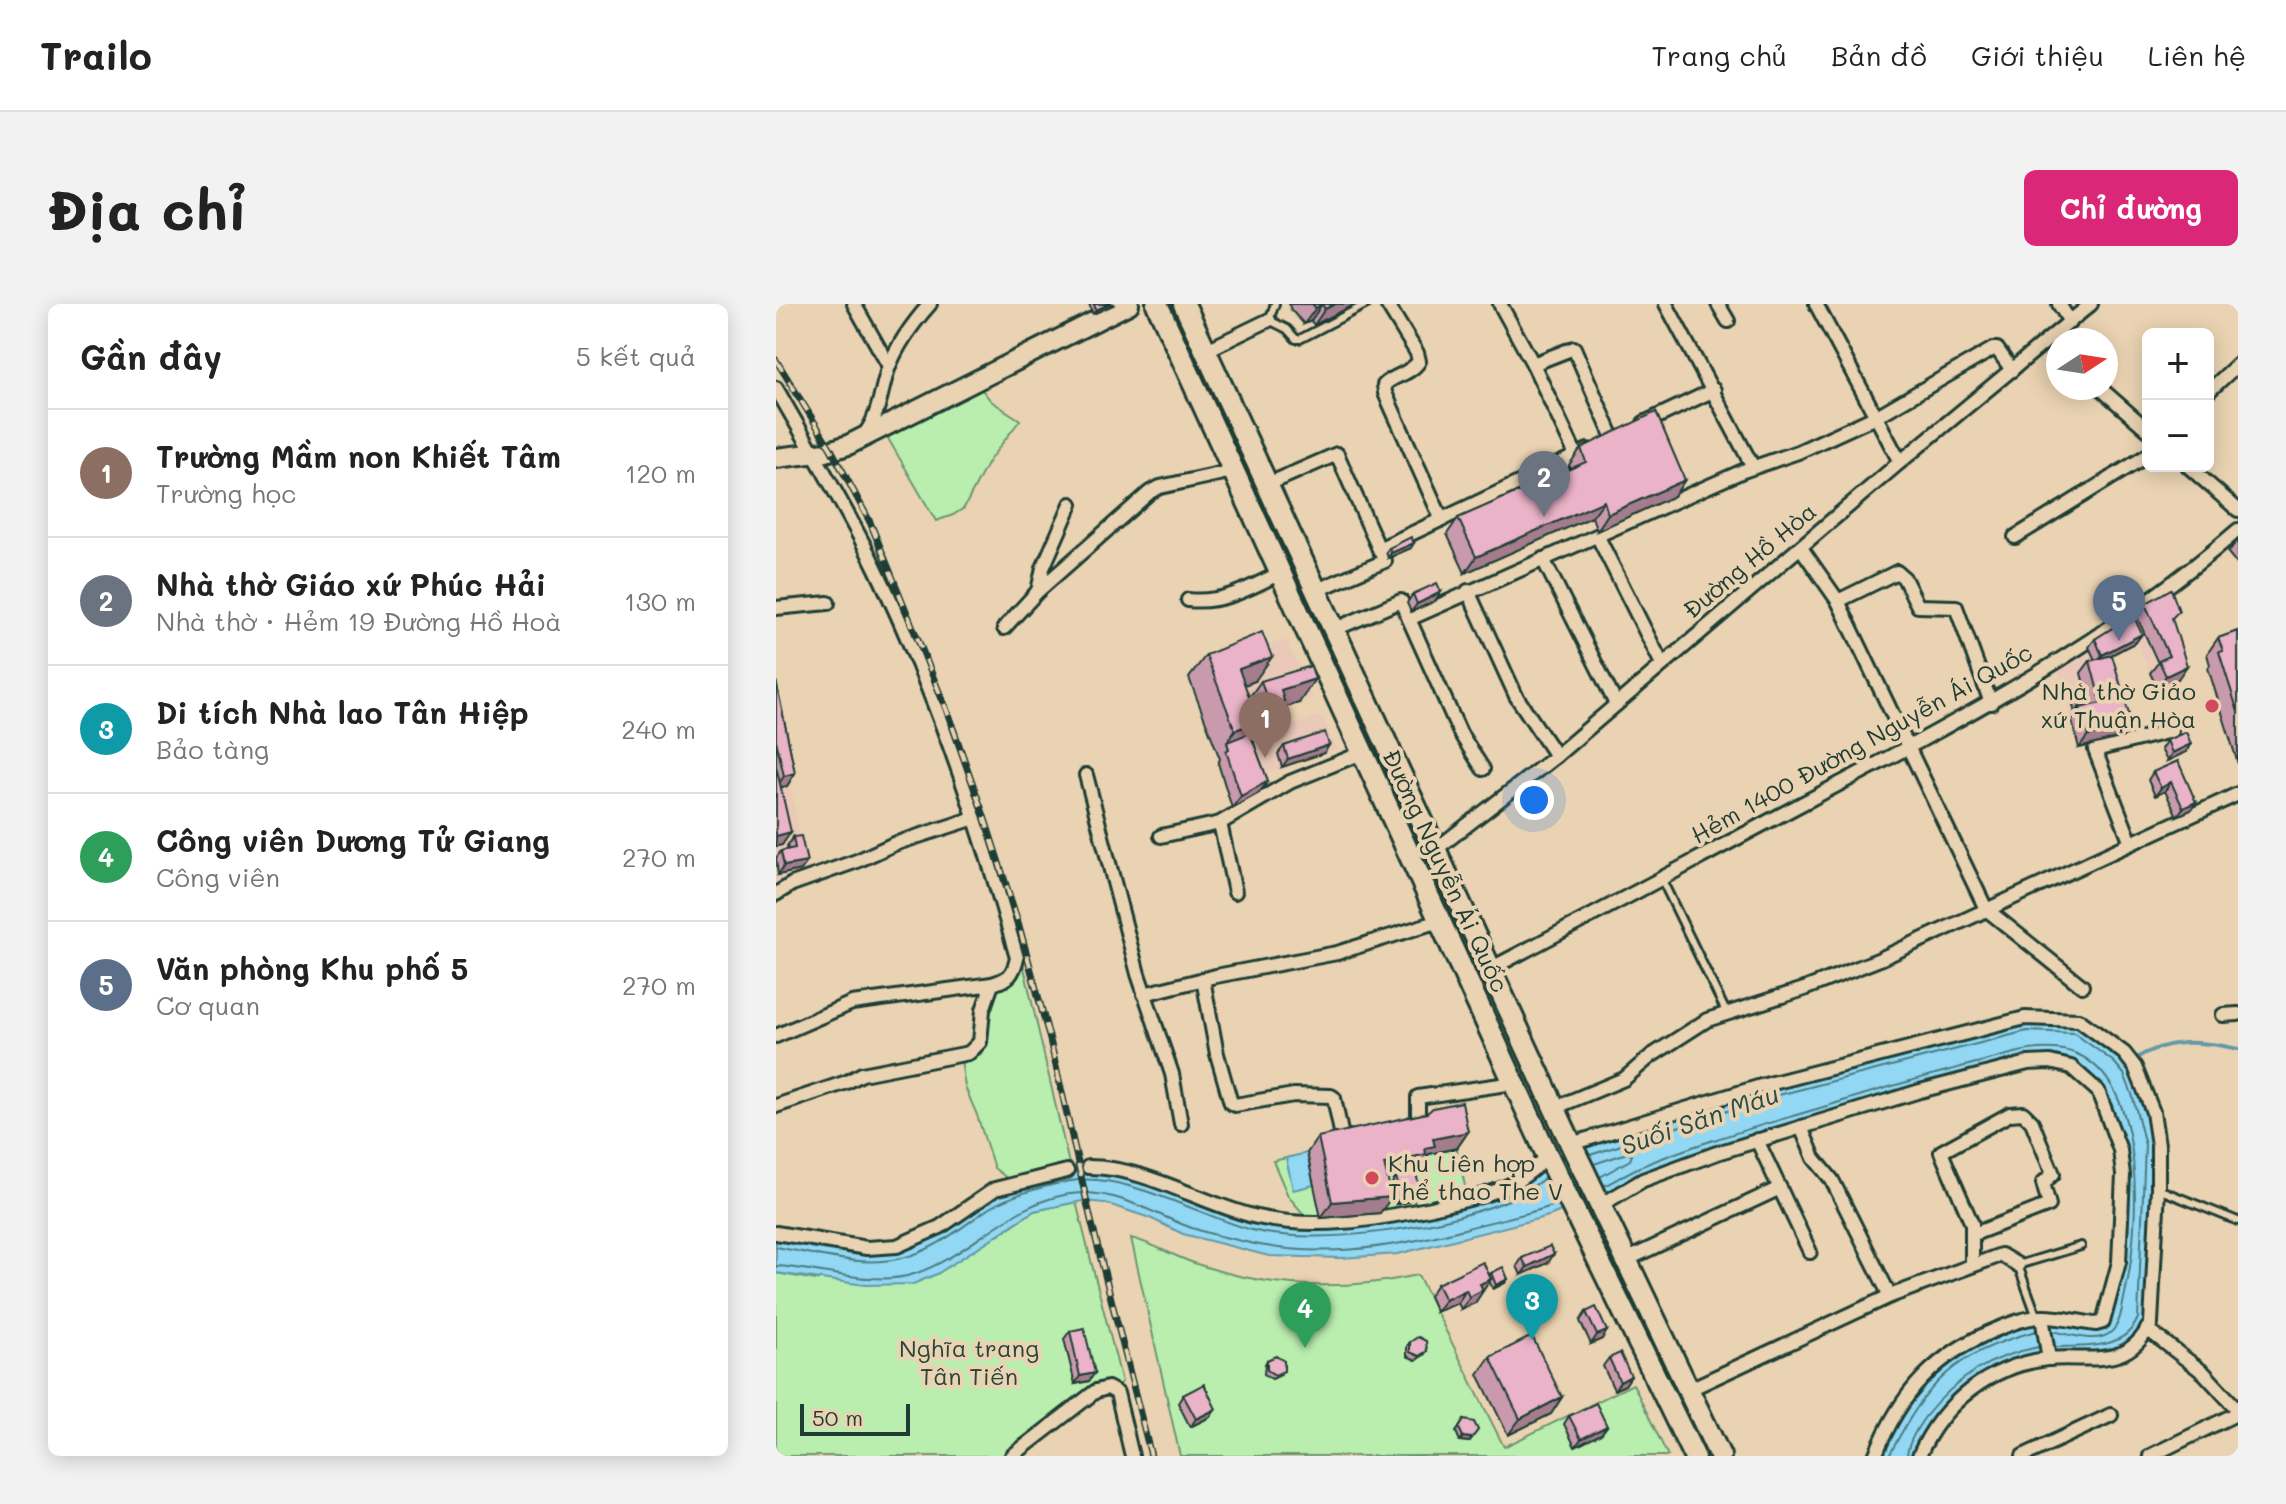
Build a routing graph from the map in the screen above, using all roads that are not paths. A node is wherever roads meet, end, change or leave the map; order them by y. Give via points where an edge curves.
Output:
1 (854, 304) edge
2 (930, 304) edge
3 (1129, 304) edge
4 (1157, 304) edge
5 (1184, 304) edge
6 (1275, 304) edge
7 (1367, 304) edge
8 (1387, 304) edge
9 (1500, 304) edge
10 (1666, 304) edge
11 (1718, 304) edge
12 (1816, 304) edge
13 (2059, 304) edge
14 (2091, 304) edge
15 (1269, 320) junction
16 (1728, 321) dead end
17 (2070, 322) junction
18 (2062, 328) edge
19 (2046, 340) edge
20 (1205, 351) junction
21 (1182, 361) junction
22 (1533, 364) junction
23 (2238, 364) edge
24 (889, 366) junction
25 (2012, 370) junction
26 (2214, 386) edge
27 (776, 388) edge
28 (1714, 390) junction
29 (2114, 400) edge
30 (1877, 416) junction
31 (2142, 425) edge
32 (867, 430) junction
33 (1613, 438) junction
34 (814, 454) junction
35 (1576, 455) junction
36 (776, 458) edge
37 (2142, 459) edge
38 (1900, 462) junction
39 (1753, 467) junction
40 (1233, 471) junction
41 (2195, 472) edge
42 (1266, 485) junction
43 (1071, 504) dead end
44 (2238, 510) edge
45 (1442, 520) junction
46 (2238, 530) edge
47 (1598, 537) junction
48 (2015, 537) dead end
49 (1801, 548) junction
50 (1379, 549) junction
51 (1543, 559) junction
52 (1280, 573) junction
53 (1038, 591) junction
54 (1315, 591) junction
55 (1468, 591) junction
56 (1188, 600) dead end
57 (1838, 601) junction
58 (828, 603) dead end
59 (776, 608) edge
60 (1409, 619) junction
61 (1004, 628) dead end
62 (1333, 630) junction
63 (1662, 664) junction
64 (1991, 703) junction
65 (1616, 704) junction
66 (2171, 731) dead end
67 (1908, 748) junction
68 (1362, 753) junction
69 (1556, 756) junction
70 (1483, 769) dead end
71 (1086, 775) dead end
72 (2238, 794) edge
73 (975, 818) junction
74 (1220, 823) junction
75 (1161, 836) dead end
76 (2131, 843) junction
77 (1435, 850) junction
78 (1661, 878) junction
79 (1235, 892) dead end
80 (776, 894) edge
81 (1986, 909) junction
82 (1439, 921) junction
83 (1490, 969) junction
84 (1203, 979) junction
85 (1466, 980) junction
86 (992, 984) junction
87 (2082, 986) dead end
88 (1144, 994) junction
89 (1727, 1014) junction
90 (2238, 1014) edge
91 (2223, 1015) dead end
92 (776, 1036) edge
93 (1514, 1083) junction
94 (776, 1106) edge
95 (1554, 1108) junction
96 (1181, 1124) dead end
97 (1398, 1127) edge
98 (1801, 1127) junction
99 (1366, 1134) edge
100 (1757, 1140) junction
101 (1571, 1144) junction
102 (1548, 1157) junction
103 (1088, 1167) dead end
104 (1067, 1171) dead end
105 (1780, 1188) junction
106 (2158, 1189) junction
107 (1601, 1205) junction
108 (2238, 1221) edge
109 (776, 1233) edge
110 (1974, 1234) junction
111 (2081, 1246) dead end
112 (1810, 1252) dead end
113 (1626, 1260) junction
114 (1972, 1265) junction
115 (2018, 1265) junction
116 (1890, 1296) junction
117 (2040, 1317) junction
118 (2147, 1329) junction
119 (2049, 1359) junction
120 (1688, 1390) junction
121 (2238, 1412) edge
122 (2111, 1415) dead end
123 (2169, 1452) edge
124 (1012, 1456) edge
125 (1132, 1456) edge
126 (1694, 1456) edge
127 (1720, 1456) edge
128 (1875, 1456) edge
129 (1919, 1456) edge
130 (2023, 1456) edge
131 (2150, 1456) edge

1 - 24 street
2 - 24 street
3 - 32 street
4 - 21 main road, Đường Nguyễn Ái Quốc
5 - 20 main road, Đường Nguyễn Ái Quốc
6 - 15 lane
7 - 15 lane via 1300,339
8 - 45 street via 1419,361 1389,380 1385,393
9 - 22 street
10 - 28 street
11 - 16 street
12 - 30 street
13 - 17 street
14 - 17 street, Đường Hồ Hòa
15 - 20 street
17 - 18 street, Đường Hồ Hòa
19 - 25 street, Đường Hồ Hòa
20 - 21 main road
20 - 42 main road, Đường Nguyễn Ái Quốc
21 - 40 main road, Đường Nguyễn Ái Quốc
22 - 33 street via 1574,348
22 - 35 street
23 - 26 street
24 - 32 street
25 - 30 street via 1993,349
25 - 38 street, Đường Hồ Hòa
27 - 34 street
28 - 33 street
28 - 39 street
29 - 31 street
30 - 38 street
30 - 39 street
32 - 34 street via 843,447
33 - 35 street
34 - 36 street
34 - 73 street via 876,569
35 - 45 street
37 - 48 street
38 - 49 street, Đường Hồ Hòa
39 - 47 street
40 - 52 main road, Đường Nguyễn Ái Quốc
40 - 53 street via 1150,492
41 - 44 street
42 - 50 street via 1337,454
42 - 54 main road, Đường Nguyễn Ái Quốc
43 - 53 street
45 - 50 street
46 - 64 street, Hẻm 1400 Đường Nguyễn Ái Quốc via 2090,641
47 - 51 street
47 - 63 street
49 - 57 street
49 - 63 street, Đường Hồ Hòa
50 - 54 street via 1385,561
51 - 55 street
51 - 65 street
52 - 56 street via 1234,595
52 - 68 main road, Đường Nguyễn Ái Quốc
53 - 61 street
54 - 62 main road, Đường Nguyễn Ái Quốc
55 - 60 street
55 - 69 street via 1516,696
57 - 64 street via 1897,572 1918,606 1956,607
57 - 67 street
58 - 59 street
60 - 62 street via 1401,601
60 - 70 street via 1460,733
62 - 77 main road, Đường Nguyễn Ái Quốc
63 - 65 street, Đường Hồ Hòa
64 - 67 street, Hẻm 1400 Đường Nguyễn Ái Quốc
65 - 69 street, Đường Hồ Hòa
66 - 76 street via 2095,750
67 - 78 street, Hẻm 1400 Đường Nguyễn Ái Quốc
67 - 81 street
68 - 74 street via 1290,782
68 - 82 main road, Đường Nguyễn Ái Quốc
69 - 77 street, Đường Hồ Hòa
71 - 88 street
72 - 76 street
73 - 80 street via 894,844
73 - 86 street via 1017,958 1014,974
74 - 75 street
74 - 79 street
76 - 81 street
77 - 83 main road, Đường Nguyễn Ái Quốc
78 - 83 street, Hẻm 1400 Đường Nguyễn Ái Quốc
78 - 89 lane
81 - 87 street
81 - 89 street via 1880,959
82 - 84 street via 1318,957
82 - 85 main road, Đường Nguyễn Ái Quốc
83 - 85 main road
83 - 95 main road, Đường Nguyễn Ái Quốc
84 - 88 street
84 - 99 street via 1231,1103 1331,1096 1342,1137
85 - 93 main road, Đường Nguyễn Ái Quốc
86 - 92 street via 852,1003
86 - 94 street via 980,1042 969,1053 862,1074
88 - 96 street via 1172,1074
89 - 95 street via 1697,1025 1624,1079
90 - 91 street
93 - 97 street via 1418,1097 1418,1121
93 - 102 main road, Đường Nguyễn Ái Quốc
95 - 101 main road, Đường Nguyễn Ái Quốc
98 - 100 street
98 - 116 street
98 - 117 street via 2028,1063 2060,1064 2084,1076 2098,1091 2120,1150 2119,1262 2103,1322
100 - 105 street
100 - 107 street via 1643,1180
101 - 106 street via 1761,1086 2025,1018 2079,1020 2135,1067 2153,1112
101 - 107 main road, Đường Nguyễn Ái Quốc
102 - 103 street via 1515,1182 1471,1199 1346,1223 1256,1217 1169,1185
102 - 126 main road, Đường Nguyễn Ái Quốc
104 - 109 street via 995,1189 940,1227 897,1246 867,1248
105 - 112 street
105 - 113 street
106 - 108 lane
106 - 118 street
107 - 113 main road, Đường Nguyễn Ái Quốc
110 - 110 street via 1941,1152 2010,1114 2023,1113 2032,1122 2053,1174 2043,1183 2049,1205
110 - 114 street
111 - 115 lane
113 - 120 main road, Đường Nguyễn Ái Quốc
114 - 115 street via 2003,1255
114 - 116 street
115 - 117 lane
116 - 120 street
117 - 119 street
117 - 128 street via 1984,1334 1936,1363 1899,1408
118 - 119 street via 2127,1351 2111,1358
118 - 121 street via 2204,1373
119 - 129 street via 1979,1382 1941,1417
120 - 127 main road, Đường Nguyễn Ái Quốc
121 - 123 street
122 - 130 street
123 - 131 street
124 - 125 street via 1096,1391 1108,1388 1117,1393

